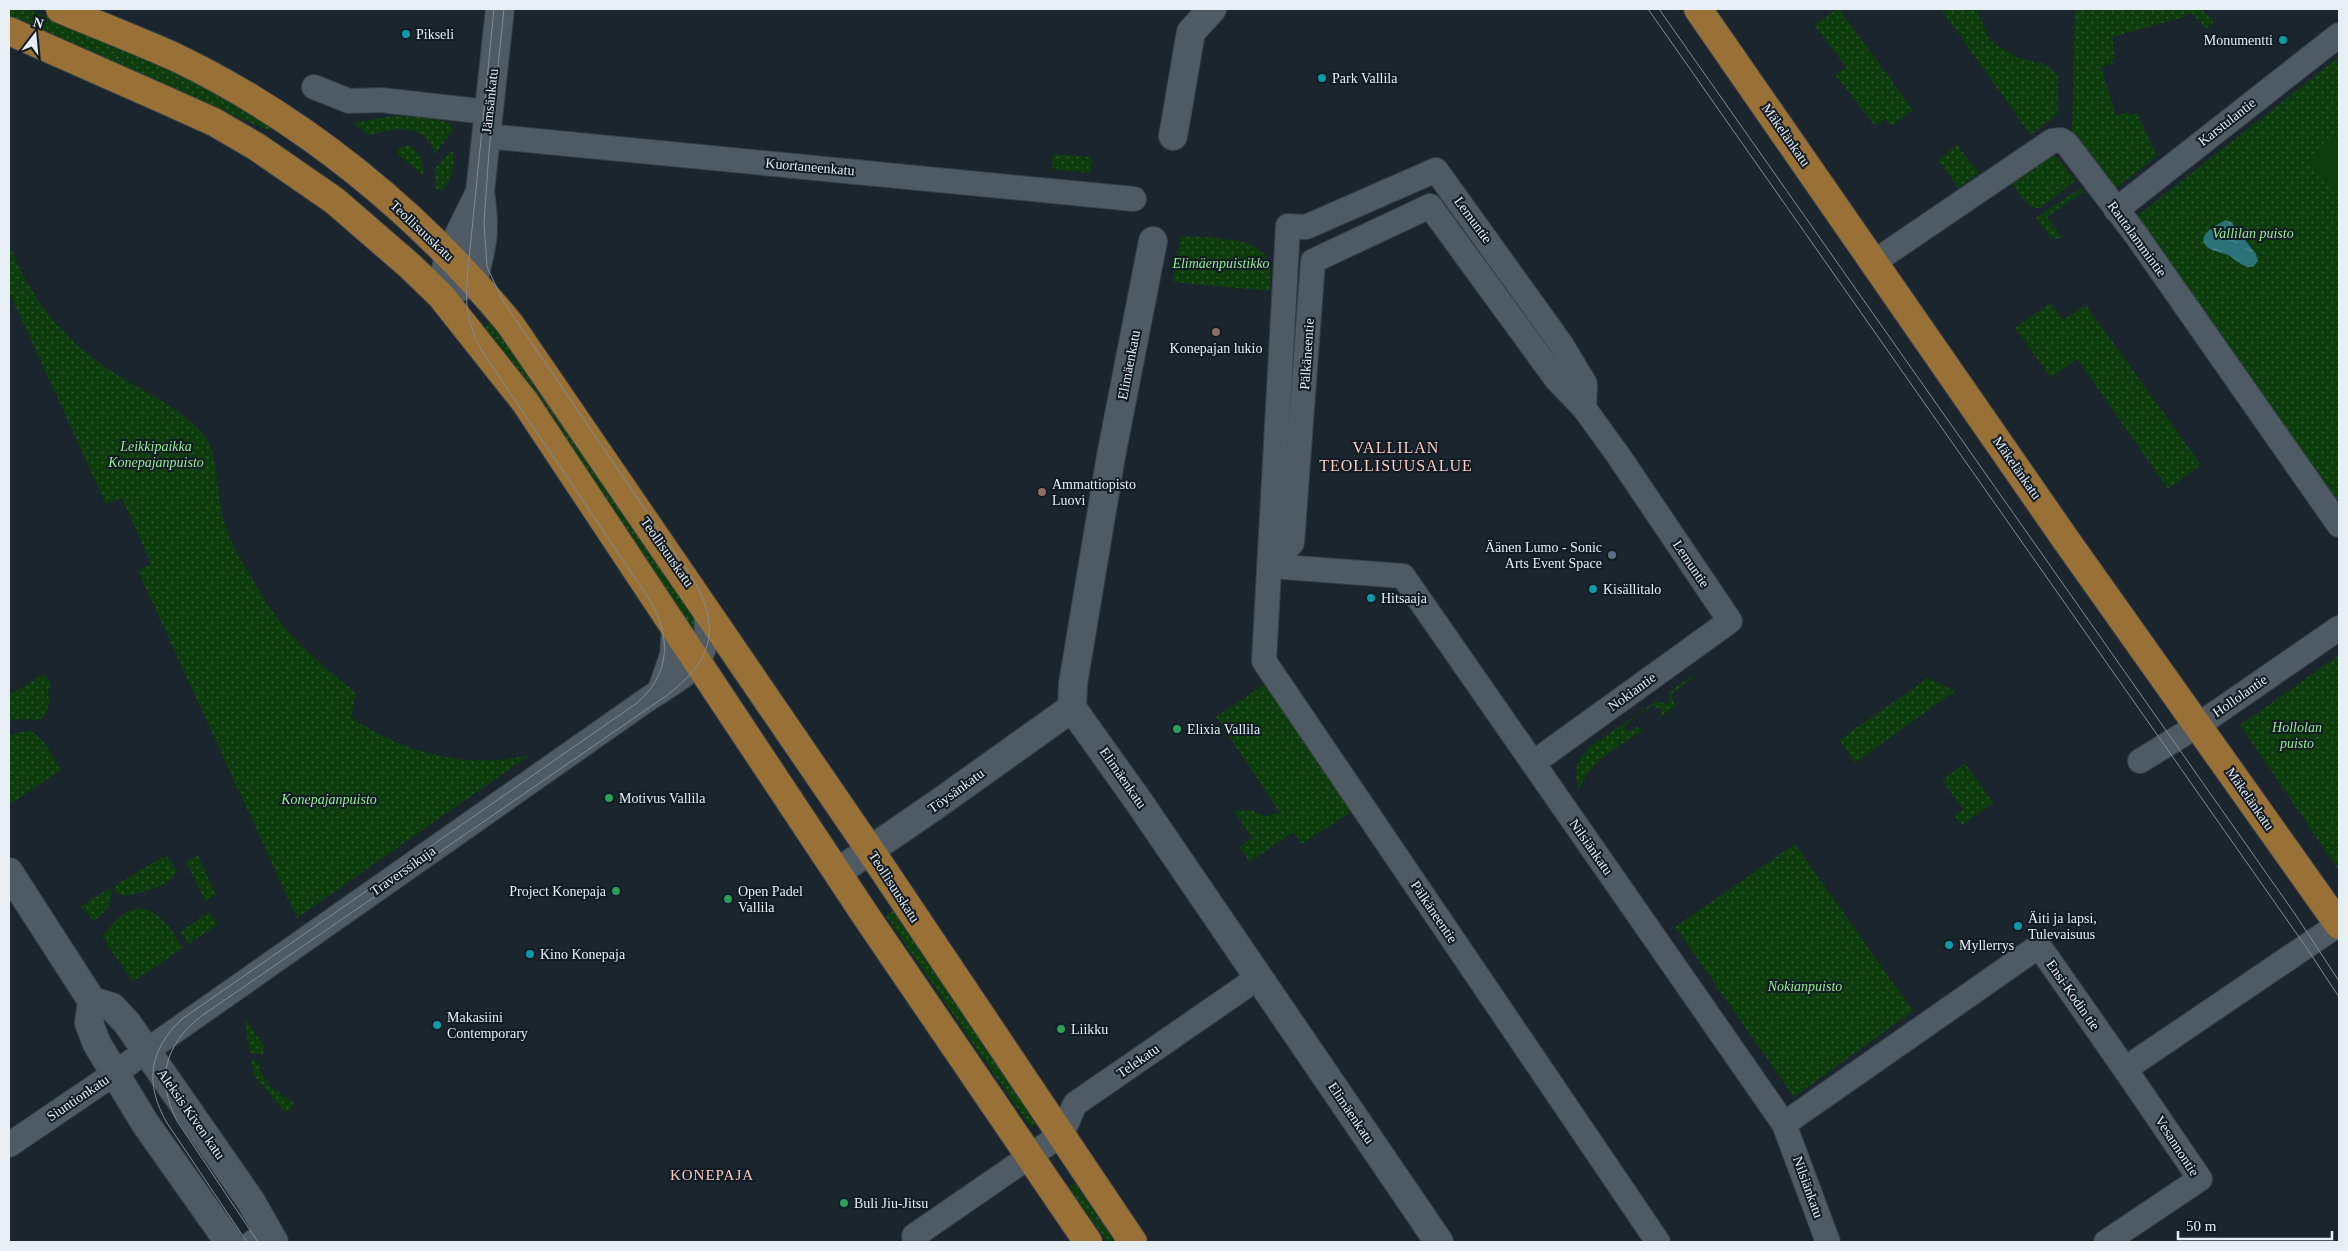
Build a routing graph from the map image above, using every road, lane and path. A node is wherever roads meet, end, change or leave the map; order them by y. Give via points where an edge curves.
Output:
1 (60, 9) edge
2 (500, 9) edge
3 (1212, 9) edge
4 (1698, 9) edge
5 (9, 31) edge
6 (2339, 35) edge
7 (314, 87) dead end
8 (487, 124) junction
9 (1173, 136) dead end
10 (480, 192) junction
11 (1134, 199) dead end
12 (1430, 206) joint
13 (2116, 210) junction
14 (1288, 226) joint
15 (1153, 241) dead end
16 (449, 255) junction
17 (1874, 262) junction
18 (473, 281) junction
19 (441, 296) junction
20 (1584, 408) junction
21 (2339, 525) edge
22 (1270, 566) junction
23 (705, 607) junction
24 (1730, 621) joint
25 (674, 628) junction
26 (2339, 628) edge
27 (698, 663) junction
28 (658, 692) junction
29 (1072, 708) junction
30 (2197, 726) junction
31 (2140, 761) dead end
32 (1533, 763) junction
33 (870, 850) junction
34 (9, 872) edge
35 (838, 872) junction
36 (2339, 924) edge
37 (1259, 977) junction
38 (92, 1001) junction
39 (147, 1050) junction
40 (2125, 1069) junction
41 (115, 1073) junction
42 (1784, 1124) junction
43 (1062, 1134) junction
44 (9, 1145) edge
45 (1031, 1157) junction
46 (914, 1236) dead end
47 (265, 1239) edge
48 (2116, 1240) edge
49 (229, 1242) edge
50 (1088, 1242) edge
51 (1133, 1242) edge
52 (1439, 1242) edge
53 (1658, 1242) edge
54 (1828, 1242) edge

1 - 16 main road, Teollisuuskatu via 175,58 277,116 386,196
2 - 8 street, Jämsänkatu
3 - 9 street via 1191,32
4 - 17 main road, Mäkelänkatu
5 - 19 main road via 214,122 257,147 335,201
6 - 13 street, Karstulantie
7 - 8 street, Kuortaneenkatu via 349,101 381,100
8 - 10 street, Jämsänkatu
8 - 11 street, Kuortaneenkatu
10 - 16 street, Jämsänkatu
10 - 18 street, Jämsänkatu via 483,244
12 - 20 street, Lemuntie via 1558,380
12 - 22 street, Pälkäneentie via 1313,261 1292,543
13 - 17 street, Rautalammintie via 2067,144 2060,140 2052,141
13 - 21 street, Rautalammintie
14 - 20 street, Lemuntie via 1306,228 1436,170 1562,344 1585,384
14 - 22 street, Pälkäneentie via 1272,479
15 - 29 street, Elimäenkatu via 1105,492 1073,684
16 - 18 main road, Teollisuuskatu
16 - 19 street, Jämsänkatu
17 - 30 main road, Mäkelänkatu
18 - 19 street
18 - 23 main road, Teollisuuskatu via 510,324
19 - 25 main road via 525,402
20 - 24 street, Lemuntie
22 - 32 street, Nilsiänkatu via 1403,576
22 - 53 street, Pälkäneentie via 1264,660
23 - 27 street, Traverssikuja via 707,635
23 - 33 main road, Teollisuuskatu
24 - 32 street, Nokiantie
25 - 27 main road
25 - 28 street via 670,662
26 - 30 street, Hollolantie
27 - 28 street, Traverssikuja via 676,683
27 - 35 main road
28 - 39 street, Traverssikuja
29 - 33 street, Töysänkatu
29 - 37 street, Elimäenkatu
30 - 31 street, Hollolantie
30 - 36 main road, Mäkelänkatu
32 - 42 street, Nilsiänkatu
33 - 35 street, Töysänkatu
33 - 43 main road, Teollisuuskatu
34 - 38 street
35 - 45 main road
36 - 40 street
37 - 43 street, Telekatu via 1075,1104
37 - 52 street, Elimäenkatu
38 - 39 street, Aleksis Kiven katu via 112,1007
38 - 41 street via 89,1023 97,1044
39 - 41 street, Siuntionkatu
39 - 47 street, Aleksis Kiven katu via 250,1200
40 - 42 street, Ensi-Kodin tie via 2039,946
40 - 48 street, Vesannontie via 2200,1179
41 - 44 street, Siuntionkatu
41 - 49 street via 145,1124
42 - 54 street, Nilsiänkatu
43 - 45 street, Telekatu
43 - 51 main road, Teollisuuskatu
45 - 46 street, Telekatu
45 - 50 main road

